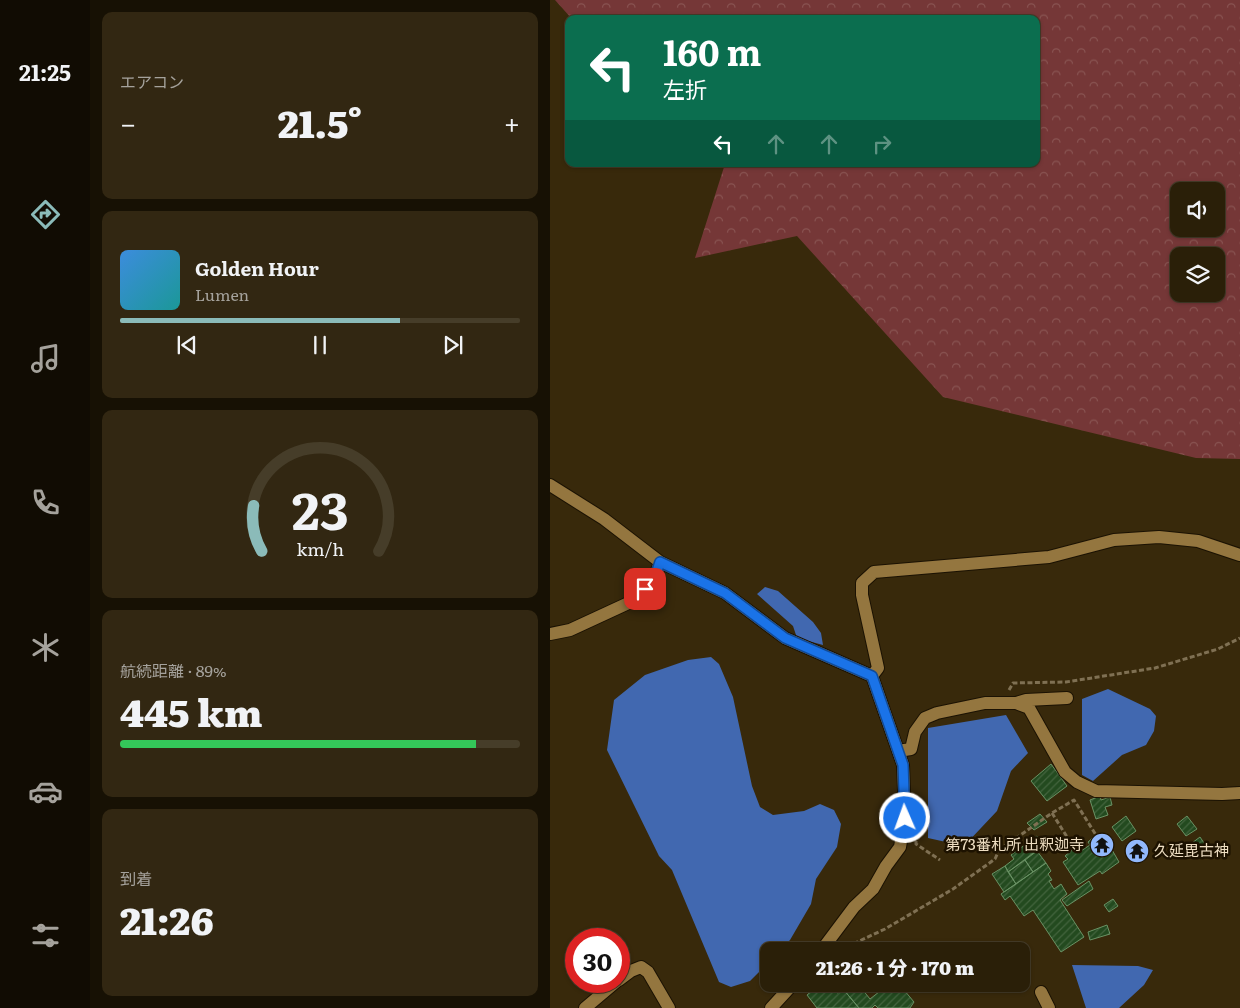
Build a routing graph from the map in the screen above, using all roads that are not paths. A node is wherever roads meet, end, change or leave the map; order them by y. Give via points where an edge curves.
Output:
1 (550, 485) edge
2 (1240, 556) edge
3 (660, 562) junction
4 (550, 634) edge
5 (872, 676) junction
6 (1067, 698) dead end
7 (1016, 703) junction
8 (898, 751) junction
9 (1240, 793) edge
10 (828, 942) edge
11 (630, 972) edge
12 (786, 992) edge
13 (1041, 992) dead end
14 (603, 993) edge
15 (585, 1008) edge
16 (669, 1008) edge
17 (771, 1008) edge
18 (1049, 1008) edge

1 - 3 street via 604,519
2 - 5 street via 1198,541 1158,536 1114,540 1049,557 874,572 862,583 878,668
3 - 4 street via 655,577 635,600 570,630
3 - 5 street via 725,593 785,638
5 - 8 street
6 - 7 street
7 - 8 street via 985,704 937,712 925,718 915,732 911,749
7 - 9 street via 1029,708 1065,772 1096,791
8 - 10 street via 903,765 905,818 900,847 873,888
11 - 16 street via 641,967 648,972
12 - 17 street
13 - 18 street
14 - 15 street

